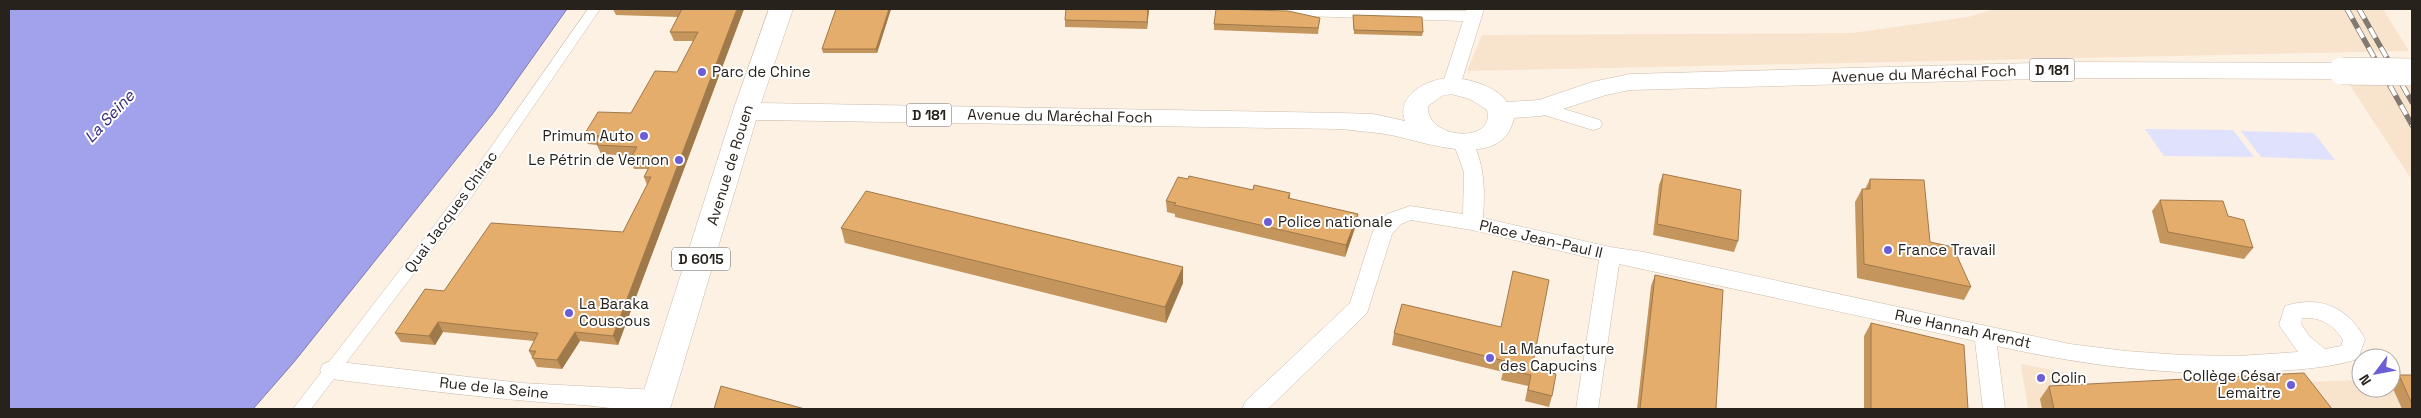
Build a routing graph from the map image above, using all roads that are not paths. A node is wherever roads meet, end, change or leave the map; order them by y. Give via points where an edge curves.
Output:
1 (594, 9) edge
2 (781, 9) edge
3 (1240, 9) edge
4 (1474, 13) edge
5 (2412, 72) edge
6 (1451, 86) junction
7 (1416, 105) junction
8 (746, 111) junction
9 (1499, 111) junction
10 (1373, 123) junction
11 (1436, 136) junction
12 (1463, 142) junction
13 (1472, 223) junction
14 (1610, 255) junction
15 (1985, 334) junction
16 (2321, 358) dead end
17 (331, 370) junction
18 (649, 404) edge
19 (301, 409) edge
20 (1253, 409) edge
21 (1586, 409) edge
22 (1994, 409) edge

1 - 17 street, Quai Jacques Chirac via 461,200
2 - 8 main road, Avenue de Rouen / D 6015
3 - 4 street
4 - 6 street
5 - 9 main road, Avenue du Maréchal Foch / D 181, bridge via 2070,70 1630,82 1541,108
6 - 7 main road via 1429,91
6 - 9 main road via 1469,88 1485,95
7 - 10 main road, Avenue du Maréchal Foch / D 181
7 - 11 main road via 1418,121
8 - 10 main road, Avenue du Maréchal Foch / D 181
8 - 18 main road, Avenue de Rouen / D 6015 via 673,351
9 - 12 main road via 1500,122 1496,130 1476,141
10 - 11 main road, Avenue du Maréchal Foch / D 181
11 - 12 main road
12 - 13 street, Place Jean-Paul II via 1475,175
13 - 14 street, Place Jean-Paul II
13 - 20 street, Place Jean-Paul II via 1410,213 1394,220 1383,231 1359,307
14 - 15 street, Rue Hannah Arendt
14 - 21 street
15 - 16 street, Rue Hannah Arendt via 2089,356 2158,364 2223,366
15 - 22 street
17 - 18 street, Rue de la Seine
17 - 19 street, Quai Jacques Chirac

